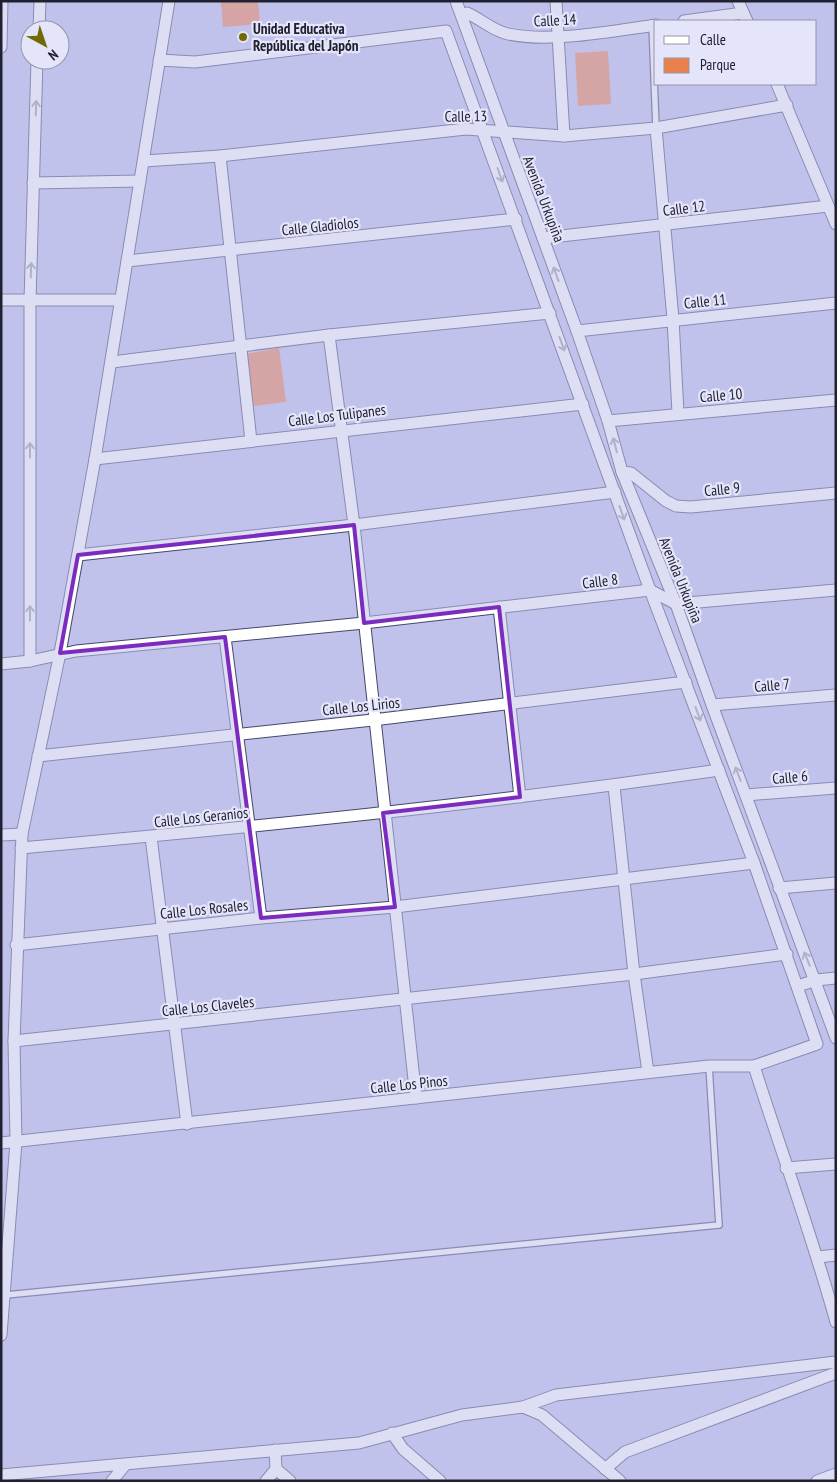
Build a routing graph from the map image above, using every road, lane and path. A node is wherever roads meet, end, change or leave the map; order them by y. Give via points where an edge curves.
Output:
1 (2, 1) edge
2 (40, 1) edge
3 (169, 1) edge
4 (456, 1) edge
5 (556, 1) edge
6 (738, 1) edge
7 (462, 15) junction
8 (745, 17) edge
9 (39, 20) edge
10 (699, 20) edge
11 (654, 25) edge
12 (558, 36) junction
13 (1, 40) edge
14 (1, 47) edge
15 (159, 60) junction
16 (37, 70) edge
17 (655, 85) edge
18 (777, 85) edge
19 (787, 105) junction
20 (656, 128) junction
21 (483, 129) junction
22 (503, 132) junction
23 (564, 136) junction
24 (220, 156) junction
25 (144, 160) junction
26 (140, 182) junction
27 (33, 183) junction
28 (828, 206) junction
29 (516, 219) junction
30 (836, 224) edge
31 (665, 225) junction
32 (543, 238) junction
33 (231, 251) junction
34 (127, 261) junction
35 (1, 300) edge
36 (120, 300) junction
37 (30, 301) junction
38 (836, 303) edge
39 (550, 313) junction
40 (673, 319) junction
41 (577, 331) junction
42 (329, 335) junction
43 (240, 347) junction
44 (112, 362) junction
45 (836, 400) edge
46 (583, 404) junction
47 (678, 413) junction
48 (608, 421) junction
49 (343, 429) junction
50 (251, 441) junction
51 (95, 459) junction
52 (622, 472) junction
53 (615, 492) junction
54 (836, 493) edge
55 (354, 525) junction
56 (78, 555) junction
57 (650, 590) junction
58 (836, 590) edge
59 (676, 604) junction
60 (499, 607) junction
61 (364, 623) junction
62 (226, 637) junction
63 (60, 653) junction
64 (30, 661) junction
65 (1, 664) edge
66 (686, 682) junction
67 (836, 694) edge
68 (509, 704) junction
69 (712, 705) junction
70 (373, 720) junction
71 (236, 734) junction
72 (38, 756) junction
73 (719, 770) junction
74 (614, 786) junction
75 (836, 788) edge
76 (746, 795) junction
77 (520, 797) junction
78 (383, 812) junction
79 (248, 827) junction
80 (22, 834) junction
81 (1, 835) edge
82 (151, 837) junction
83 (21, 848) junction
84 (754, 863) junction
85 (623, 879) junction
86 (836, 883) edge
87 (779, 888) junction
88 (395, 907) junction
89 (261, 918) junction
90 (163, 929) junction
91 (16, 945) junction
92 (787, 954) junction
93 (634, 974) junction
94 (836, 978) edge
95 (816, 980) junction
96 (798, 986) junction
97 (404, 999) junction
98 (174, 1025) junction
99 (836, 1038) edge
100 (14, 1041) junction
101 (709, 1066) junction
102 (754, 1066) junction
103 (648, 1072) junction
104 (416, 1098) junction
105 (187, 1124) junction
106 (16, 1142) junction
107 (1, 1143) edge
108 (836, 1164) edge
109 (786, 1168) junction
110 (836, 1256) edge
111 (818, 1257) junction
112 (3, 1296) edge
113 (836, 1322) edge
114 (1, 1335) edge
115 (836, 1362) edge
116 (836, 1373) edge
117 (523, 1407) junction
118 (392, 1432) junction
119 (276, 1450) junction
120 (125, 1465) junction
121 (276, 1469) junction
122 (605, 1469) junction
123 (836, 1474) edge
124 (1, 1475) edge
125 (112, 1481) edge
126 (266, 1481) edge
127 (290, 1481) edge
128 (440, 1481) edge
129 (620, 1481) edge
130 (817, 1481) edge

1 - 13 street
2 - 9 street
3 - 15 street
4 - 7 street, Avenida Urkupiña
5 - 12 street
6 - 8 street
7 - 12 street, Calle 14 via 471,15 507,34
7 - 22 street, Avenida Urkupiña
8 - 10 street
11 - 12 street, Calle 14
12 - 23 street
13 - 14 street
15 - 21 street via 195,62 446,31
15 - 25 street
27 -> 16 street
17 - 20 lane
18 - 19 street
19 - 20 street, Calle 13
19 - 28 street
20 - 23 street, Calle 13
20 - 31 street
21 - 22 street, Calle 13
21 - 24 street, Calle 13
21 -> 29 street
22 - 23 street, Calle 13
22 - 32 street, Avenida Urkupiña
24 - 25 street, Calle 13
24 - 33 street
25 - 26 street
26 - 27 street
26 - 34 street
37 -> 27 street
28 - 30 street
28 - 31 street, Calle 12
29 - 33 street, Calle Gladiolos
29 - 39 street
31 - 32 street, Calle 12
31 - 40 street
41 -> 32 street, Avenida Urkupiña
33 - 34 street, Calle Gladiolos
33 - 43 street
34 - 36 street
35 - 37 street
36 - 37 street
36 - 44 street
64 -> 37 street
38 - 40 street, Calle 11
39 - 42 street
39 -> 46 street
40 - 41 street, Calle 11
40 - 47 street
41 - 48 street, Avenida Urkupiña
42 - 43 street
42 - 49 street
43 - 44 street
43 - 50 street
44 - 51 street
45 - 47 street, Calle 10
46 - 49 street, Calle Los Tulipanes
46 - 53 street
47 - 48 street, Calle 10
52 -> 48 street, Avenida Urkupiña
49 - 50 street, Calle Los Tulipanes
49 - 55 street
50 - 51 street, Calle Los Tulipanes
51 - 56 street
52 - 54 street, Calle 9 via 631,472 676,506
52 - 59 street, Avenida Urkupiña
53 - 55 street
53 -> 57 street
55 - 56 street
55 - 61 street
56 - 63 street
57 - 59 street
57 - 60 street, Calle 8
57 - 66 street
58 - 59 street
59 - 69 street, Avenida Urkupiña
60 - 61 street, Calle 8
60 - 68 street
61 - 62 street, Calle 8
61 - 70 street
62 - 63 street, Calle 8
62 - 71 street
63 - 64 street, Calle 8
63 - 72 street
64 - 65 street, Calle 8
66 - 68 street, Calle Los Lirios
66 -> 73 street
67 - 69 street, Calle 7
68 - 70 street, Calle Los Lirios
68 - 77 street
76 -> 69 street, Avenida Urkupiña
70 - 71 street, Calle Los Lirios
70 - 78 street
71 - 72 street, Calle Los Lirios
71 - 79 street
72 - 80 street
73 - 74 street, Calle Los Geranios
73 - 84 street
74 - 77 street, Calle Los Geranios
74 - 85 street
75 - 76 street, Calle 6
76 - 87 street, Avenida Urkupiña
77 - 78 street, Calle Los Geranios
78 - 79 street, Calle Los Geranios
78 - 88 street
79 - 82 street, Calle Los Geranios
79 - 89 street
80 - 81 street
80 - 83 street
82 - 83 street, Calle Los Geranios
82 - 90 street
83 - 91 street
84 - 85 street, Calle Los Rosales
84 - 92 street
85 - 88 street, Calle Los Rosales
85 - 93 street
86 - 87 street
95 -> 87 street, Avenida Urkupiña
88 - 89 street, Calle Los Rosales
88 - 97 street
89 - 90 street, Calle Los Rosales
90 - 91 street, Calle Los Rosales
90 - 98 street
91 - 100 street
92 - 93 street, Calle Los Claveles
92 - 96 street
93 - 97 street, Calle Los Claveles
93 - 103 street
94 - 95 street
95 - 96 street
95 - 99 street, Avenida Urkupiña
96 - 102 street, Calle Los Pinos via 817,1044
97 - 98 street, Calle Los Claveles
97 - 104 street
98 - 100 street, Calle Los Claveles
98 - 105 street
100 - 106 street
101 - 102 street, Calle Los Pinos
101 - 103 street, Calle Los Pinos
101 - 112 lane via 719,1225
102 - 109 street
103 - 104 street, Calle Los Pinos
104 - 105 street, Calle Los Pinos
105 - 106 street, Calle Los Pinos
106 - 107 street, Calle Los Pinos
106 - 112 street
108 - 109 street
109 - 111 street
110 - 111 street
111 - 113 street
112 - 114 street
115 - 117 street via 556,1395
116 - 122 street via 625,1452
117 - 118 street via 462,1415
117 - 122 street via 542,1415
118 - 119 street via 359,1443
118 - 128 street via 403,1449
119 - 120 street
119 - 121 street
120 - 124 street
120 - 125 street
121 - 126 street
121 - 127 street
122 - 129 street
123 - 130 street

